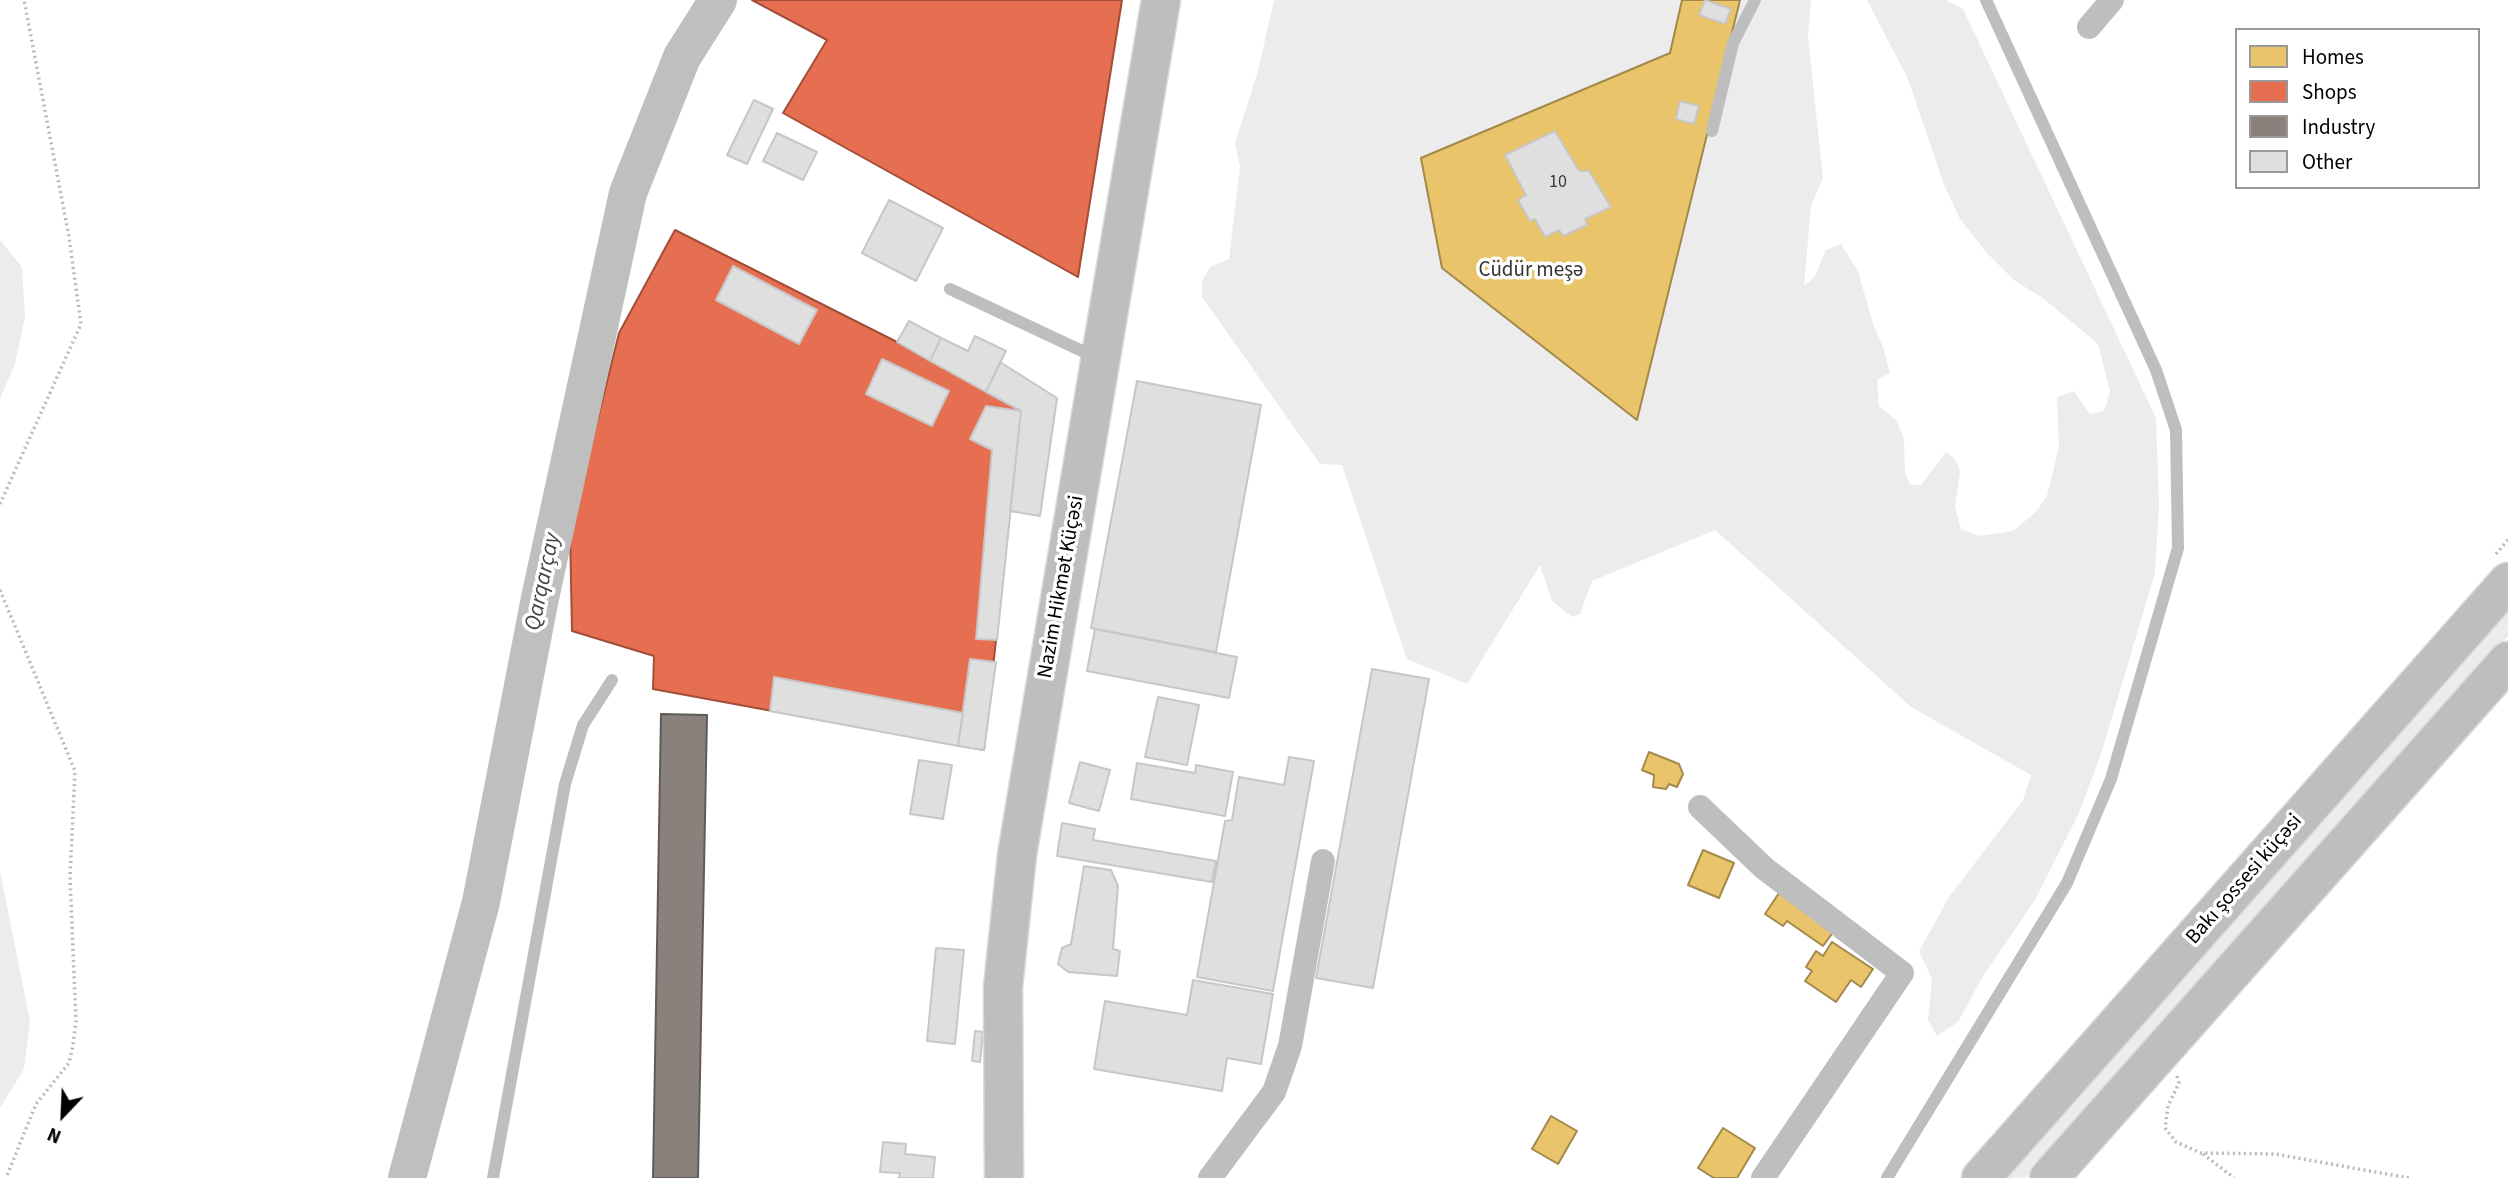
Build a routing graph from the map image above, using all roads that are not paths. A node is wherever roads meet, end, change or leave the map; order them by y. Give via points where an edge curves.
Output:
1 (1161, 0) edge
2 (1755, 0) edge
3 (1986, 0) edge
4 (2112, 0) edge
5 (2089, 27) dead end
6 (1712, 131) dead end
7 (950, 289) dead end
8 (1101, 359) junction
9 (2508, 582) edge
10 (2508, 661) edge
11 (612, 680) dead end
12 (1700, 807) dead end
13 (1323, 861) dead end
14 (493, 1178) edge
15 (1004, 1178) edge
16 (1210, 1178) edge
17 (1763, 1178) edge
18 (1887, 1178) edge
19 (1981, 1178) edge
20 (2049, 1178) edge

1 - 8 main road, Nazim Hikmət Küçəsi
2 - 6 lane via 1733,43
3 - 18 lane via 2157,370 2176,430 2178,548 2111,779 2067,883
4 - 5 street
7 - 8 lane
8 - 15 main road, Nazim Hikmət Küçəsi via 1017,855 1003,987
9 - 19 main road, Bakı şossesi küçəsi
10 - 20 main road
11 - 14 lane via 583,726 565,784
12 - 17 street via 1764,868 1902,972
13 - 16 street via 1290,1046 1274,1092

